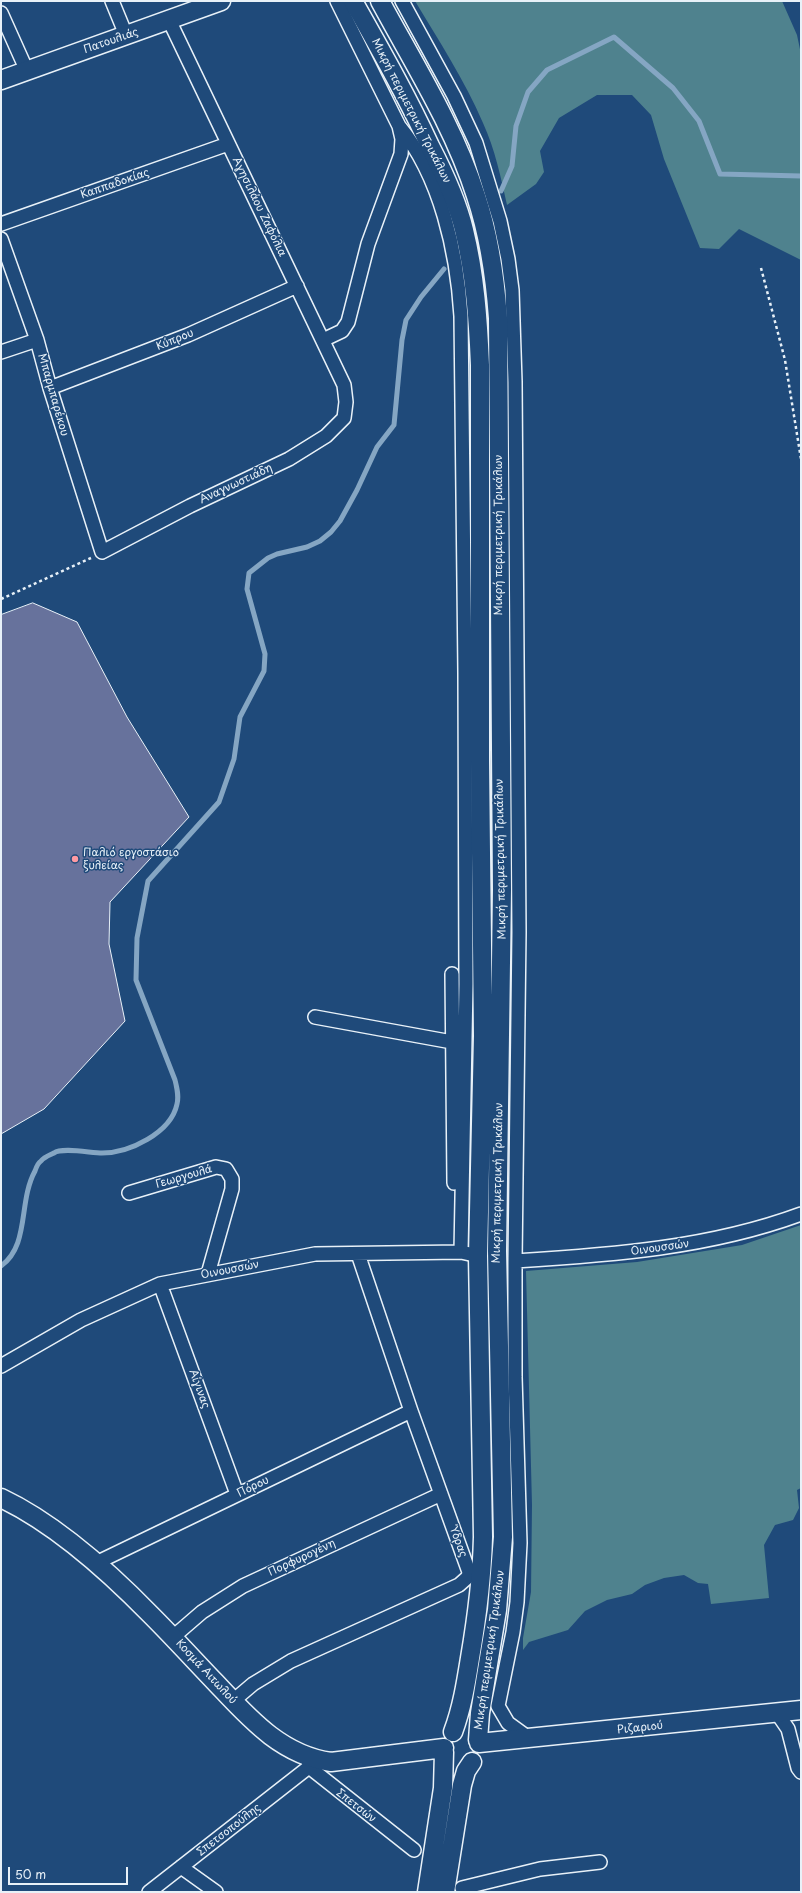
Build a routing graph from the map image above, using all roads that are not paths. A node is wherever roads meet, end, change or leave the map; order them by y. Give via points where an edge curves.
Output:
1 (112, 1) edge
2 (221, 1) edge
3 (337, 1) edge
4 (353, 1) edge
5 (380, 1) edge
6 (402, 1) edge
7 (1, 13) edge
8 (169, 20) junction
9 (126, 36) junction
10 (27, 71) junction
11 (1, 80) edge
12 (400, 126) junction
13 (228, 144) junction
14 (1, 224) edge
15 (1, 239) edge
16 (297, 286) junction
17 (37, 340) junction
18 (323, 340) junction
19 (1, 352) edge
20 (50, 388) junction
21 (346, 394) joint
22 (102, 552) joint
23 (452, 974) dead end
24 (314, 1017) dead end
25 (452, 1042) junction
26 (128, 1193) dead end
27 (801, 1214) edge
28 (464, 1253) junction
29 (358, 1254) junction
30 (515, 1261) junction
31 (208, 1274) junction
32 (160, 1284) junction
33 (1, 1366) edge
34 (411, 1411) junction
35 (237, 1494) junction
36 (441, 1494) junction
37 (1, 1498) edge
38 (96, 1563) junction
39 (173, 1637) junction
40 (233, 1701) junction
41 (801, 1710) edge
42 (777, 1713) junction
43 (453, 1732) junction
44 (530, 1739) junction
45 (479, 1742) junction
46 (444, 1750) junction
47 (308, 1762) junction
48 (472, 1762) junction
49 (801, 1772) edge
50 (414, 1850) dead end
51 (600, 1862) dead end
52 (181, 1867) junction
53 (455, 1887) edge
54 (149, 1892) edge
55 (216, 1892) edge
56 (427, 1892) edge

1 - 9 street
2 - 8 main road, Πατουλιάς
3 - 12 street
4 - 28 main road, Μικρή περιμετρική Τρικάλων via 422,127 453,196 467,242 477,303 480,365 483,1036
5 - 45 main road, Μικρή περιμετρική Τρικάλων via 442,116 471,182 488,244 498,318 502,898 497,1251 503,1537 497,1610 480,1713
6 - 30 street via 454,96 476,143 500,220 512,280 519,932
7 - 10 street
8 - 9 main road, Πατουλιάς
8 - 13 street, Αγησιλάου Ζαφόλια
9 - 10 main road, Πατουλιάς
10 - 11 main road, Πατουλιάς
12 - 18 street via 401,154 368,244 348,322 342,330
12 - 28 street via 423,164 443,214 455,264 461,316 465,665
13 - 14 street, Καππαδοκίας
13 - 16 street, Αγησιλάου Ζαφόλια
15 - 17 street, Μπαρμπαρέκου
16 - 18 street, Αγησιλάου Ζαφόλια
16 - 20 street, Κύπρου via 188,335
17 - 19 street
17 - 20 street, Μπαρμπαρέκου
18 - 21 street, Αγησιλάου Ζαφόλια
20 - 22 street, Μπαρμπαρέκου
21 - 22 street, Αναγνωστιάδη via 344,418 326,436 289,459 190,506
23 - 25 street
24 - 25 street
25 - 28 street
26 - 31 street, Γεωργουλά via 216,1167 226,1169 230,1174 232,1189
27 - 30 street, Οινουσσών via 753,1229 673,1247
28 - 29 street, Οινουσσών
28 - 43 main road, Μικρή περιμετρική Τρικάλων via 482,1487 482,1575 463,1699
29 - 31 street, Οινουσσών via 315,1254
29 - 34 street, Ύδρας
30 - 44 street via 519,1560 513,1632 498,1706 508,1723
31 - 32 street, Οινουσσών
32 - 33 street, Οινουσσών via 81,1320
32 - 35 street, Αίγινας
34 - 35 street, Πόρου
34 - 36 street, Ύδρας
35 - 38 street, Πόρου
36 - 39 street, Πορφυρογένη via 243,1586 202,1612
36 - 40 street, Ύδρας via 469,1572 468,1577 459,1585 292,1661 253,1684
37 - 38 main road, Κοσμά Αιτωλού via 48,1527
38 - 39 main road, Κοσμά Αιτωλού via 126,1589
39 - 40 main road, Κοσμά Αιτωλού
40 - 47 main road, Κοσμά Αιτωλού via 259,1728
41 - 42 main road, Ριζαριού
42 - 44 main road, Ριζαριού
42 - 49 street via 788,1729
43 - 45 main road, Μικρή περιμετρική Τρικάλων via 467,1730 474,1734
43 - 46 main road, Μικρή περιμετρική Τρικάλων via 445,1740
44 - 45 main road, Ριζαριού
45 - 48 main road, Μικρή περιμετρική Τρικάλων via 478,1754
46 - 47 main road, Κοσμά Αιτωλού via 331,1762
46 - 48 main road via 448,1760 456,1765
46 - 56 main road, Μικρή περιμετρική Τρικάλων via 443,1788
47 - 50 street, Σπετσών
47 - 52 street, Σπετσοπούλης
48 - 53 main road, Μικρή περιμετρική Τρικάλων via 462,1785
51 - 53 street via 540,1869
52 - 54 street, Σπετσοπούλης
52 - 55 street

